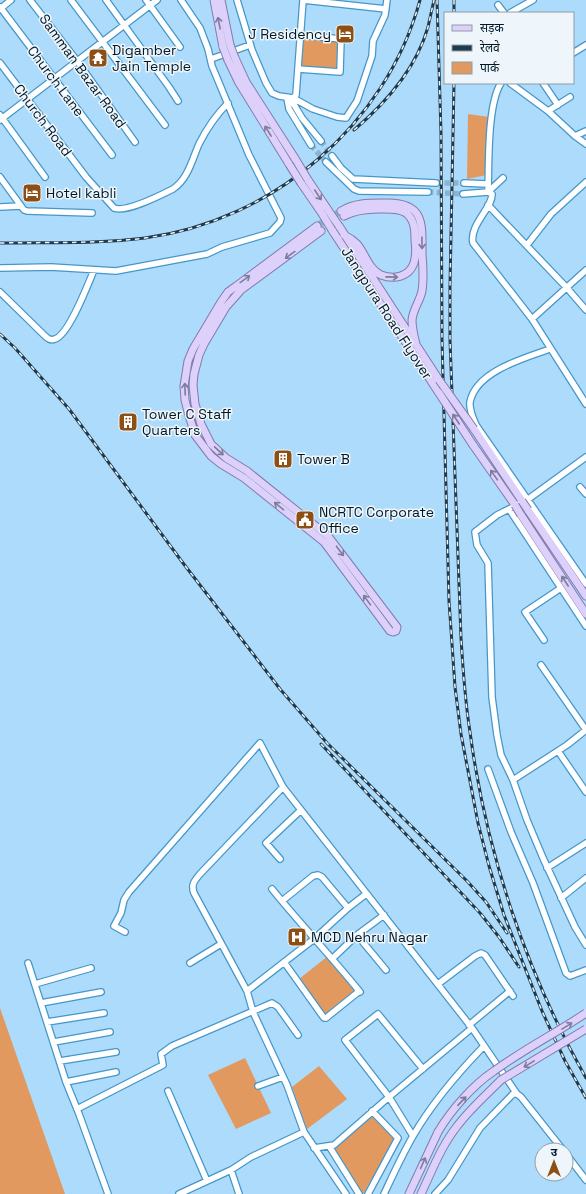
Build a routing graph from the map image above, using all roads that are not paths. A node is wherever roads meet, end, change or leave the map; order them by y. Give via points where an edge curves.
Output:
1 (11, 0) edge
2 (30, 0) edge
3 (70, 0) edge
4 (106, 0) edge
5 (157, 0) edge
6 (181, 0) edge
7 (214, 0) edge
8 (221, 0) edge
9 (237, 0) edge
10 (303, 0) edge
11 (387, 0) edge
12 (533, 0) edge
13 (148, 3) edge
14 (498, 5) dead end
15 (0, 8) edge
16 (386, 9) junction
17 (503, 12) edge
18 (512, 12) edge
19 (124, 25) junction
20 (300, 36) junction
21 (102, 42) junction
22 (250, 45) junction
23 (586, 45) edge
24 (180, 47) dead end
25 (574, 52) edge
26 (211, 59) junction
27 (77, 62) junction
28 (0, 63) edge
29 (298, 69) junction
30 (54, 79) junction
31 (500, 84) edge
32 (511, 84) edge
33 (544, 84) edge
34 (570, 97) dead end
35 (290, 98) junction
36 (28, 99) junction
37 (178, 101) dead end
38 (228, 103) junction
39 (558, 104) junction
40 (548, 110) junction
41 (1, 118) edge
42 (165, 125) dead end
43 (586, 131) edge
44 (575, 136) junction
45 (321, 141) tunnel mouth
46 (135, 142) dead end
47 (586, 144) edge
48 (311, 145) tunnel mouth
49 (112, 155) dead end
50 (332, 156) tunnel mouth
51 (326, 162) tunnel mouth
52 (0, 177) edge
53 (45, 177) dead end
54 (503, 178) dead end
55 (586, 182) edge
56 (436, 183) tunnel mouth
57 (464, 183) tunnel mouth
58 (488, 184) junction
59 (428, 192) tunnel mouth
60 (488, 192) junction
61 (463, 194) tunnel mouth
62 (488, 205) junction
63 (0, 207) edge
64 (23, 208) junction
65 (408, 210) junction
66 (92, 213) dead end
67 (342, 214) tunnel mouth
68 (319, 229) joint
69 (344, 235) junction
70 (527, 245) junction
71 (0, 268) edge
72 (94, 270) junction
73 (586, 270) edge
74 (567, 288) junction
75 (0, 292) edge
76 (586, 310) edge
77 (532, 320) junction
78 (416, 344) junction
79 (550, 349) junction
80 (586, 404) edge
81 (586, 457) edge
82 (580, 487) dead end
83 (586, 494) edge
84 (527, 500) junction
85 (509, 509) junction
86 (586, 584) edge
87 (561, 588) junction
88 (586, 596) edge
89 (586, 614) edge
90 (586, 626) edge
91 (544, 640) dead end
92 (541, 664) dead end
93 (586, 730) edge
94 (558, 751) junction
95 (488, 769) dead end
96 (513, 780) junction
97 (283, 787) junction
98 (586, 792) edge
99 (301, 810) junction
100 (586, 843) edge
101 (280, 858) dead end
102 (548, 868) junction
103 (586, 878) edge
104 (272, 889) dead end
105 (366, 894) junction
106 (561, 898) junction
107 (282, 901) junction
108 (348, 908) junction
109 (384, 915) junction
110 (126, 932) dead end
111 (357, 935) junction
112 (584, 938) edge
113 (314, 939) junction
114 (221, 944) junction
115 (586, 945) edge
116 (332, 958) junction
117 (284, 962) junction
118 (28, 963) dead end
119 (190, 963) dead end
120 (91, 968) dead end
121 (386, 970) dead end
122 (586, 970) edge
123 (35, 984) junction
124 (438, 984) junction
125 (101, 992) dead end
126 (247, 992) junction
127 (41, 1003) junction
128 (253, 1012) junction
129 (104, 1013) dead end
130 (586, 1014) edge
131 (47, 1022) junction
132 (470, 1026) junction
133 (586, 1029) edge
134 (110, 1032) dead end
135 (298, 1035) dead end
136 (54, 1042) junction
137 (483, 1047) junction
138 (116, 1052) dead end
139 (60, 1061) junction
140 (423, 1070) junction
141 (116, 1072) dead end
142 (283, 1077) junction
143 (66, 1082) junction
144 (258, 1086) dead end
145 (168, 1091) dead end
146 (517, 1094) junction
147 (389, 1097) junction
148 (77, 1109) junction
149 (372, 1111) junction
150 (304, 1132) junction
151 (413, 1136) junction
152 (556, 1142) edge
153 (329, 1146) junction
154 (314, 1148) junction
155 (574, 1164) edge
156 (231, 1170) junction
157 (586, 1180) edge
158 (207, 1181) junction
159 (108, 1194) edge
160 (179, 1194) edge
161 (239, 1194) edge
162 (346, 1194) edge
163 (359, 1194) edge
164 (368, 1194) edge
165 (384, 1194) edge
166 (409, 1194) edge
167 (421, 1194) edge
168 (435, 1194) edge

1 - 15 street
2 - 27 street, Samman Bazar Road
3 - 21 street
4 - 19 street
5 - 13 street
6 - 26 street via 200,28
89 -> 7 main road, Jangpura Road Flyover, bridge via 301,183 243,89 223,47
8 -> 69 main road, Jangpura Road Flyover, bridge via 230,45 246,82
9 - 22 street
10 - 16 street
10 - 20 street
11 - 16 street
12 - 18 street
13 - 19 street
13 - 24 street
14 - 17 street
15 - 30 street, Church Lane
16 - 35 street via 373,41 372,56 357,101 346,118 313,109
19 - 21 street
19 - 37 street
20 - 29 street
20 - 29 street via 341,38 340,72
21 - 27 street
21 - 42 street
22 - 26 street
22 - 35 street via 272,93
23 - 25 street
26 - 38 street
27 - 30 street
27 - 46 street, Samman Bazar Road
28 - 36 street, Church Road
29 - 35 street via 296,95
30 - 36 street
30 - 49 street, Church Lane
31 - 58 street via 493,101
32 - 40 street
33 - 39 street
34 - 39 street
35 - 45 street
35 - 48 street via 289,109
36 - 38 street, Church Road via 86,177 117,209 129,208 179,185 187,175 214,117
36 - 41 street
38 - 72 street via 249,155 281,218 280,222 270,233 222,246 207,254 116,271
39 - 40 street
40 - 44 street
41 - 53 street
43 - 44 street
44 - 47 street
50 - 56 street via 353,179
51 - 59 street via 359,191
52 - 64 street
54 - 60 street
55 - 70 street via 551,214
57 - 58 street
58 - 60 street
60 - 61 street
60 - 62 street via 492,195
62 - 70 street
62 - 77 street via 472,236 473,244
63 - 64 street
64 - 66 street via 32,212
65 - 67 main road via 366,209
69 -> 65 main road via 356,243 379,274 396,278 404,275 410,270 416,254 415,230
65 -> 78 main road via 419,217 422,231 422,292 412,320
68 -> 68 main road via 241,290 226,307 204,344 196,365 193,384 195,404 211,444 328,536 396,627 394,632 390,631 324,542 244,478 211,456 196,435 187,406 184,386 192,349 228,292
69 - 78 main road, Jangpura Road Flyover
70 - 74 street
71 - 72 street
72 - 75 street via 71,319 57,339 53,340 48,339
73 - 74 street
74 - 76 street
74 - 77 street
77 - 79 street
78 - 88 main road, Jangpura Road Flyover, bridge
79 - 80 street
79 - 84 street via 493,373 480,385 470,402 470,410 476,425
81 - 84 street
82 - 83 street
84 - 85 street
84 - 86 street
85 - 87 street
85 - 96 street via 475,532 477,545 488,563 492,684 497,735 501,755
87 - 90 street
87 - 91 street via 525,612
92 - 93 street
93 - 94 street
94 - 96 street
94 - 98 street
95 - 122 street via 566,973 570,976
96 - 102 street
97 - 99 street
97 - 110 street via 260,744 129,892 114,926
97 - 114 street via 194,881 194,893
99 - 101 street via 266,843
99 - 105 street
100 - 102 street
102 - 106 street
103 - 106 street
104 - 107 street
105 - 108 street
105 - 109 street
106 - 112 street
107 - 108 street via 313,876 318,875 322,876
107 - 113 street
108 - 113 street
109 - 111 street
109 - 124 street
111 - 116 street
111 - 121 street
112 - 115 street
113 - 116 street
113 - 117 street
114 - 119 street
114 - 126 street
116 - 117 street via 360,992 326,1018
117 - 126 street
118 - 123 street
120 - 123 street
123 - 127 street
124 - 132 street
124 - 132 street via 475,956 485,954 511,994
125 - 127 street
126 - 128 street
127 - 131 street
128 - 135 street via 272,1003 278,1007
128 - 142 street
128 - 148 street via 172,1046 161,1054 163,1065
129 - 131 street
166 -> 130 main road, bridge via 438,1132 463,1099 490,1074
131 - 136 street
132 - 137 street
132 - 140 street
133 -> 167 main road, bridge via 501,1080 457,1126 443,1147
134 - 136 street
136 - 139 street
137 - 146 street
137 - 151 street via 447,1087
138 - 139 street
139 - 143 street
140 - 147 street
140 - 147 street via 378,1014 345,1040
141 - 143 street
142 - 144 street
142 - 150 street
143 - 148 street
145 - 158 street
146 - 152 street
146 - 168 street via 513,1094 480,1128 448,1180
147 - 149 street
147 - 151 street
148 - 159 street
149 - 153 street via 334,1145
149 - 164 street via 398,1138
150 - 154 street
150 - 156 street via 251,1157
151 - 165 street
153 - 154 street
153 - 163 street
154 - 162 street
155 - 157 street
156 - 158 street
156 - 161 street
158 - 160 street

